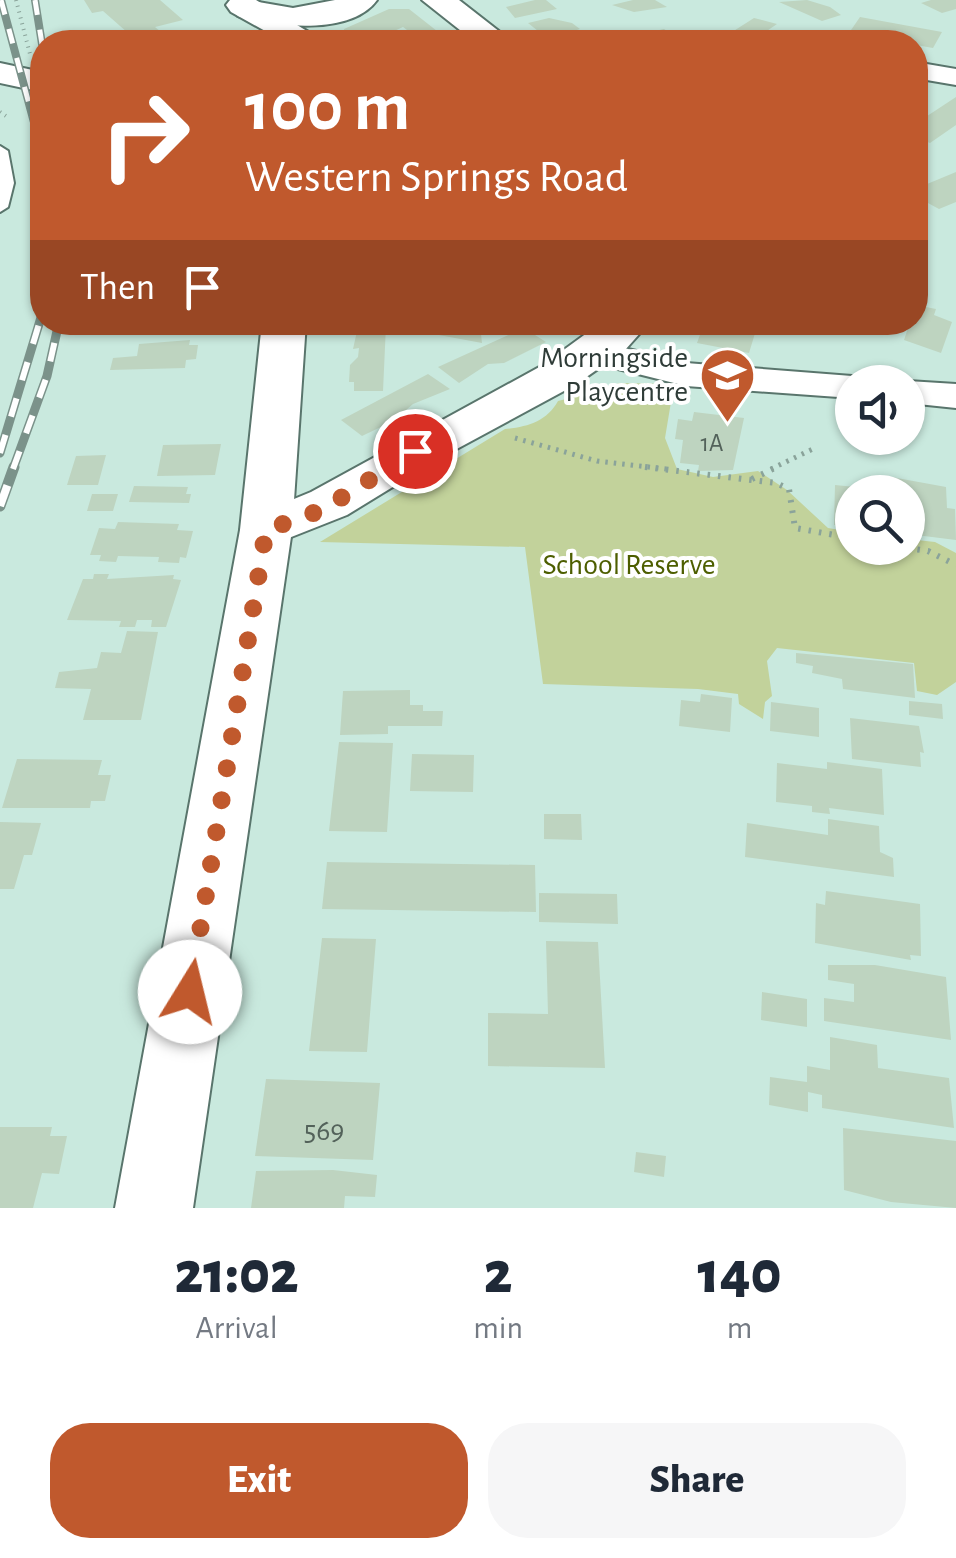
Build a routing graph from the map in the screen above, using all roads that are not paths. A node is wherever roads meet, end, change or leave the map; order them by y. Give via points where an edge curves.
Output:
1 (361, 0) edge
2 (379, 0) edge
3 (438, 0) edge
4 (242, 5) edge
5 (268, 30) edge
6 (287, 30) edge
7 (321, 30) edge
8 (479, 30) edge
9 (0, 73) edge
10 (928, 73) edge
11 (956, 78) edge
12 (30, 79) edge
13 (0, 151) edge
14 (0, 206) edge
15 (283, 335) edge
16 (611, 337) edge
17 (835, 385) edge
18 (925, 393) edge
19 (956, 396) edge
20 (268, 507) junction
21 (154, 1208) edge

1 - 4 main road via 303,20
2 - 7 main road
3 - 8 main road
4 - 5 main road
4 - 6 main road
9 - 12 main road
10 - 11 street
13 - 14 lane via 6,183
15 - 20 main road
16 - 17 street via 622,364
16 - 20 main road via 322,510
18 - 19 street
20 - 21 main road

